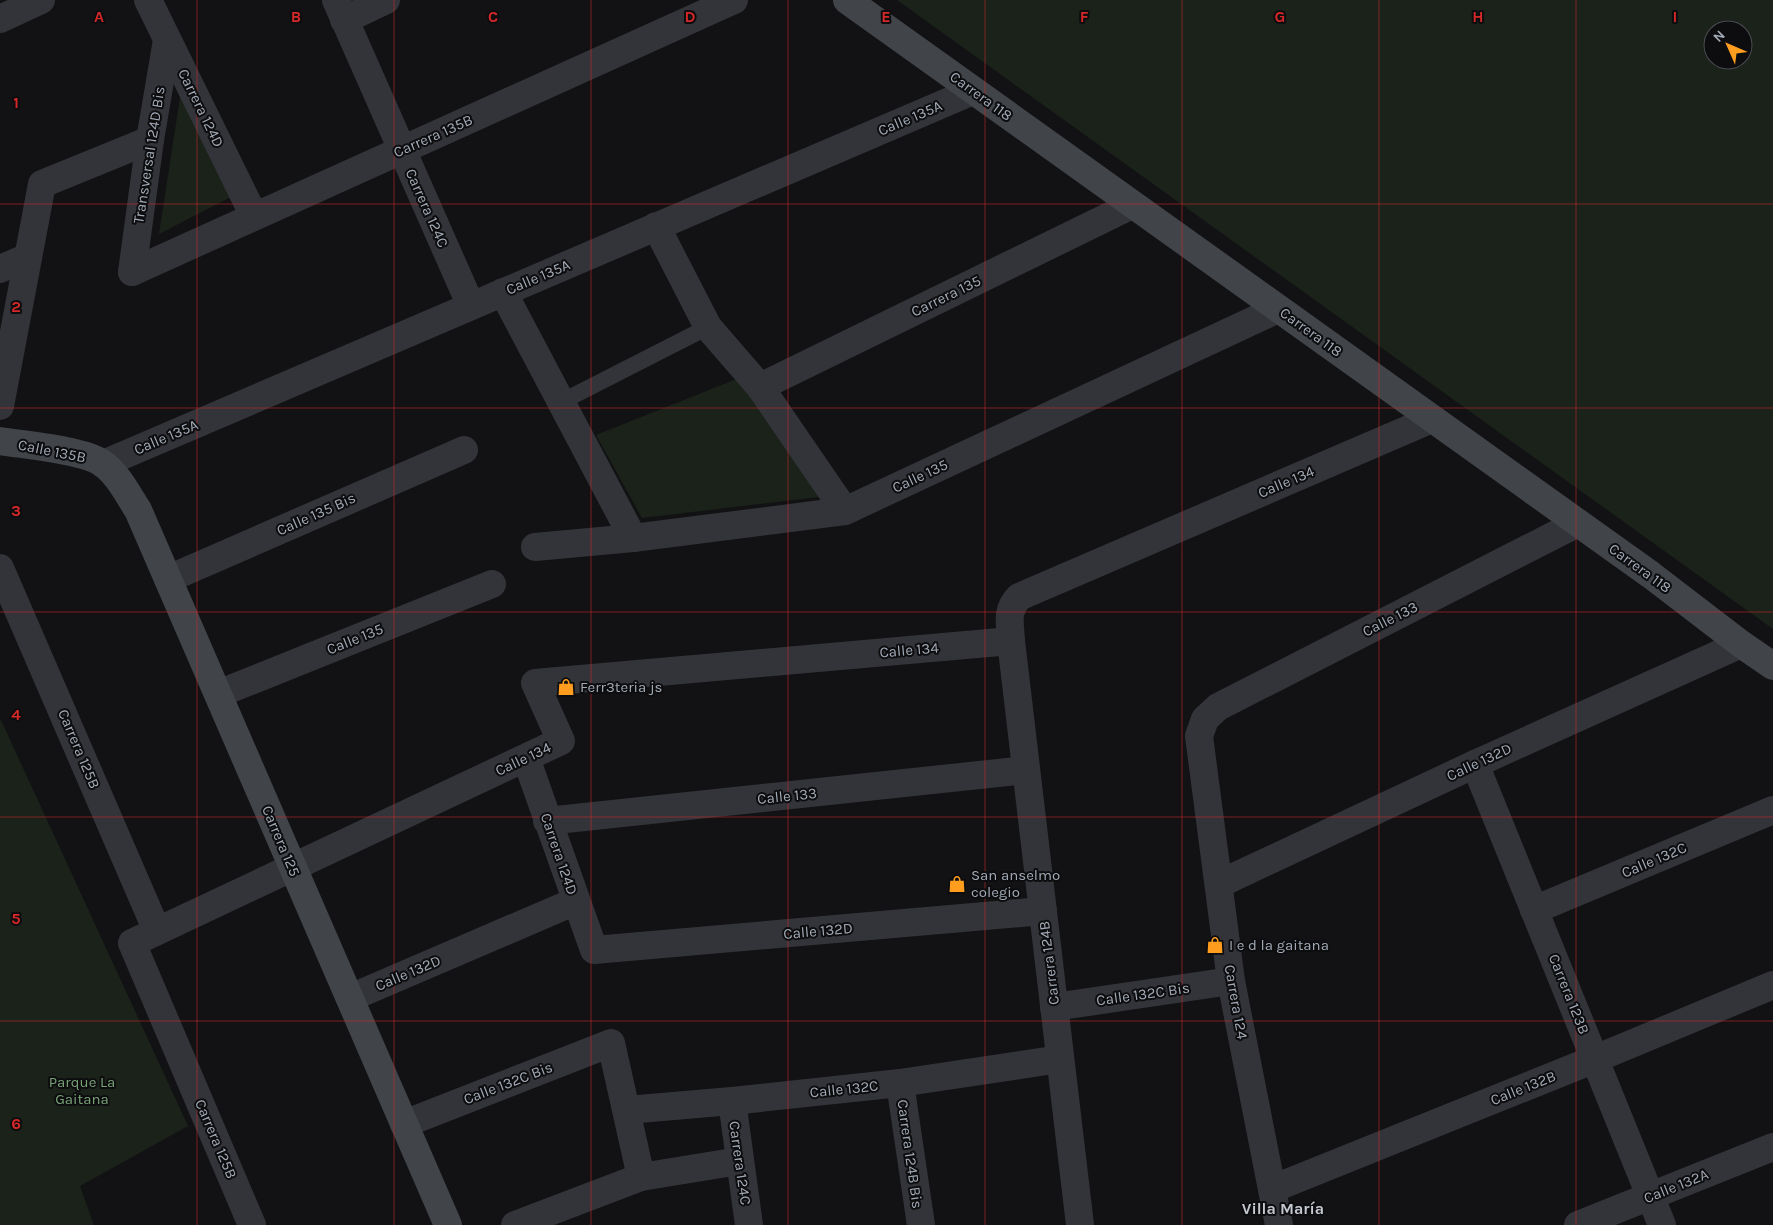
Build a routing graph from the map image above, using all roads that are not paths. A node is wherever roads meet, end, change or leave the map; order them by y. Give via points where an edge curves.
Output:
1 (41, 0) edge
2 (148, 0) edge
3 (386, 0) edge
4 (734, 0) edge
5 (847, 0) edge
6 (340, 10) edge
7 (0, 18) edge
8 (167, 40) junction
9 (973, 91) junction
10 (150, 140) junction
11 (401, 150) junction
12 (1132, 205) junction
13 (254, 216) junction
14 (656, 226) junction
15 (28, 257) junction
16 (0, 269) edge
17 (132, 272) joint
18 (503, 292) junction
19 (470, 306) junction
20 (1278, 309) junction
21 (708, 327) junction
22 (760, 387) junction
23 (561, 402) junction
24 (0, 406) edge
25 (1432, 419) junction
26 (0, 441) edge
27 (464, 450) dead end
28 (103, 464) junction
29 (845, 511) junction
30 (1578, 523) junction
31 (633, 538) junction
32 (535, 547) dead end
33 (0, 568) edge
34 (168, 578) junction
35 (492, 584) dead end
36 (1009, 612) joint
37 (1011, 640) junction
38 (1741, 644) junction
39 (1773, 666) edge
40 (218, 694) junction
41 (1205, 719) joint
42 (526, 758) junction
43 (1475, 764) junction
44 (1026, 770) junction
45 (1773, 810) edge
46 (547, 821) junction
47 (292, 868) junction
48 (1219, 884) junction
49 (576, 901) junction
50 (1534, 910) junction
51 (1043, 911) junction
52 (158, 931) junction
53 (132, 943) joint
54 (594, 950) joint
55 (1231, 980) junction
56 (1773, 985) edge
57 (350, 998) junction
58 (1054, 1007) junction
59 (1060, 1059) junction
60 (1595, 1059) junction
61 (900, 1084) junction
62 (732, 1101) junction
63 (627, 1110) junction
64 (404, 1124) junction
65 (1773, 1147) edge
66 (739, 1161) junction
67 (641, 1177) junction
68 (1272, 1189) junction
69 (1650, 1196) junction
70 (252, 1225) edge
71 (448, 1225) edge
72 (515, 1225) edge
73 (749, 1225) edge
74 (920, 1225) edge
75 (1080, 1225) edge
76 (1279, 1225) edge
77 (1578, 1225) edge
78 (1662, 1225) edge

1 - 7 street
2 - 8 street, Carrera 124D
3 - 6 street
4 - 11 street, Carrera 135B
5 - 9 street, Carrera 118
6 - 11 street, Carrera 124C
8 - 10 street, Transversal 124D Bis
8 - 13 street, Carrera 124D
9 - 12 street, Carrera 118
9 - 14 street, Calle 135A
10 - 15 street via 42,184
10 - 17 street, Transversal 124D Bis
11 - 13 street, Carrera 135B
11 - 19 street, Carrera 124C
12 - 20 street, Carrera 118
12 - 22 street, Carrera 135
13 - 17 street, Carrera 135B
14 - 18 street, Calle 135A
14 - 21 street
15 - 16 street
15 - 24 street
18 - 19 street, Calle 135A
18 - 23 street
19 - 28 street, Calle 135A
20 - 25 street, Carrera 118
20 - 29 street, Calle 135
21 - 22 street
21 - 23 lane
22 - 29 street
23 - 31 street
25 - 30 street, Carrera 118
25 - 36 street, Calle 134 via 1019,597
26 - 28 street, Calle 135B via 76,454
27 - 34 street, Calle 135 Bis
28 - 34 street, Carrera 125 via 138,510
29 - 31 street, Calle 135
30 - 38 street, Carrera 118
30 - 41 street, Calle 133 via 1218,707
31 - 32 street, Calle 135
33 - 52 street, Carrera 125B
34 - 40 street, Carrera 125
35 - 40 street, Calle 135
36 - 37 street, Carrera 124B
37 - 42 street, Calle 134 via 535,683 561,741
37 - 44 street, Carrera 124B
38 - 39 street, Carrera 118
38 - 43 street, Calle 132D
40 - 47 street, Carrera 125
41 - 48 street, Carrera 124 via 1198,736
42 - 46 street, Carrera 124D
42 - 47 street, Calle 134
43 - 48 street, Calle 132D
43 - 50 street, Carrera 123B
44 - 46 street, Calle 133
44 - 51 street, Carrera 124B
45 - 50 street, Calle 132C
46 - 49 street, Carrera 124D
47 - 52 street, Calle 134
47 - 57 street, Carrera 125
48 - 55 street, Carrera 124
49 - 54 street, Carrera 124D
49 - 57 street, Calle 132D
50 - 60 street, Carrera 123B
51 - 54 street, Calle 132D
51 - 58 street, Carrera 124B
52 - 53 street, Calle 134
53 - 70 street, Carrera 125B
55 - 58 street, Calle 132C Bis
55 - 68 street, Carrera 124
56 - 60 street, Calle 132B
57 - 64 street, Carrera 125
58 - 59 street, Carrera 124B
59 - 61 street, Calle 132C
59 - 75 street, Carrera 124B
60 - 68 street, Calle 132B
60 - 69 street, Carrera 123B
61 - 62 street, Calle 132C
61 - 74 street, Carrera 124B Bis
62 - 63 street, Calle 132C
62 - 66 street, Carrera 124C
63 - 64 street, Calle 132C Bis via 611,1043
63 - 67 street
64 - 71 street, Carrera 125
65 - 69 street, Calle 132A
66 - 67 street
66 - 73 street, Carrera 124C
67 - 72 street
68 - 76 street, Carrera 124
69 - 77 street, Calle 132A
69 - 78 street, Carrera 123B

